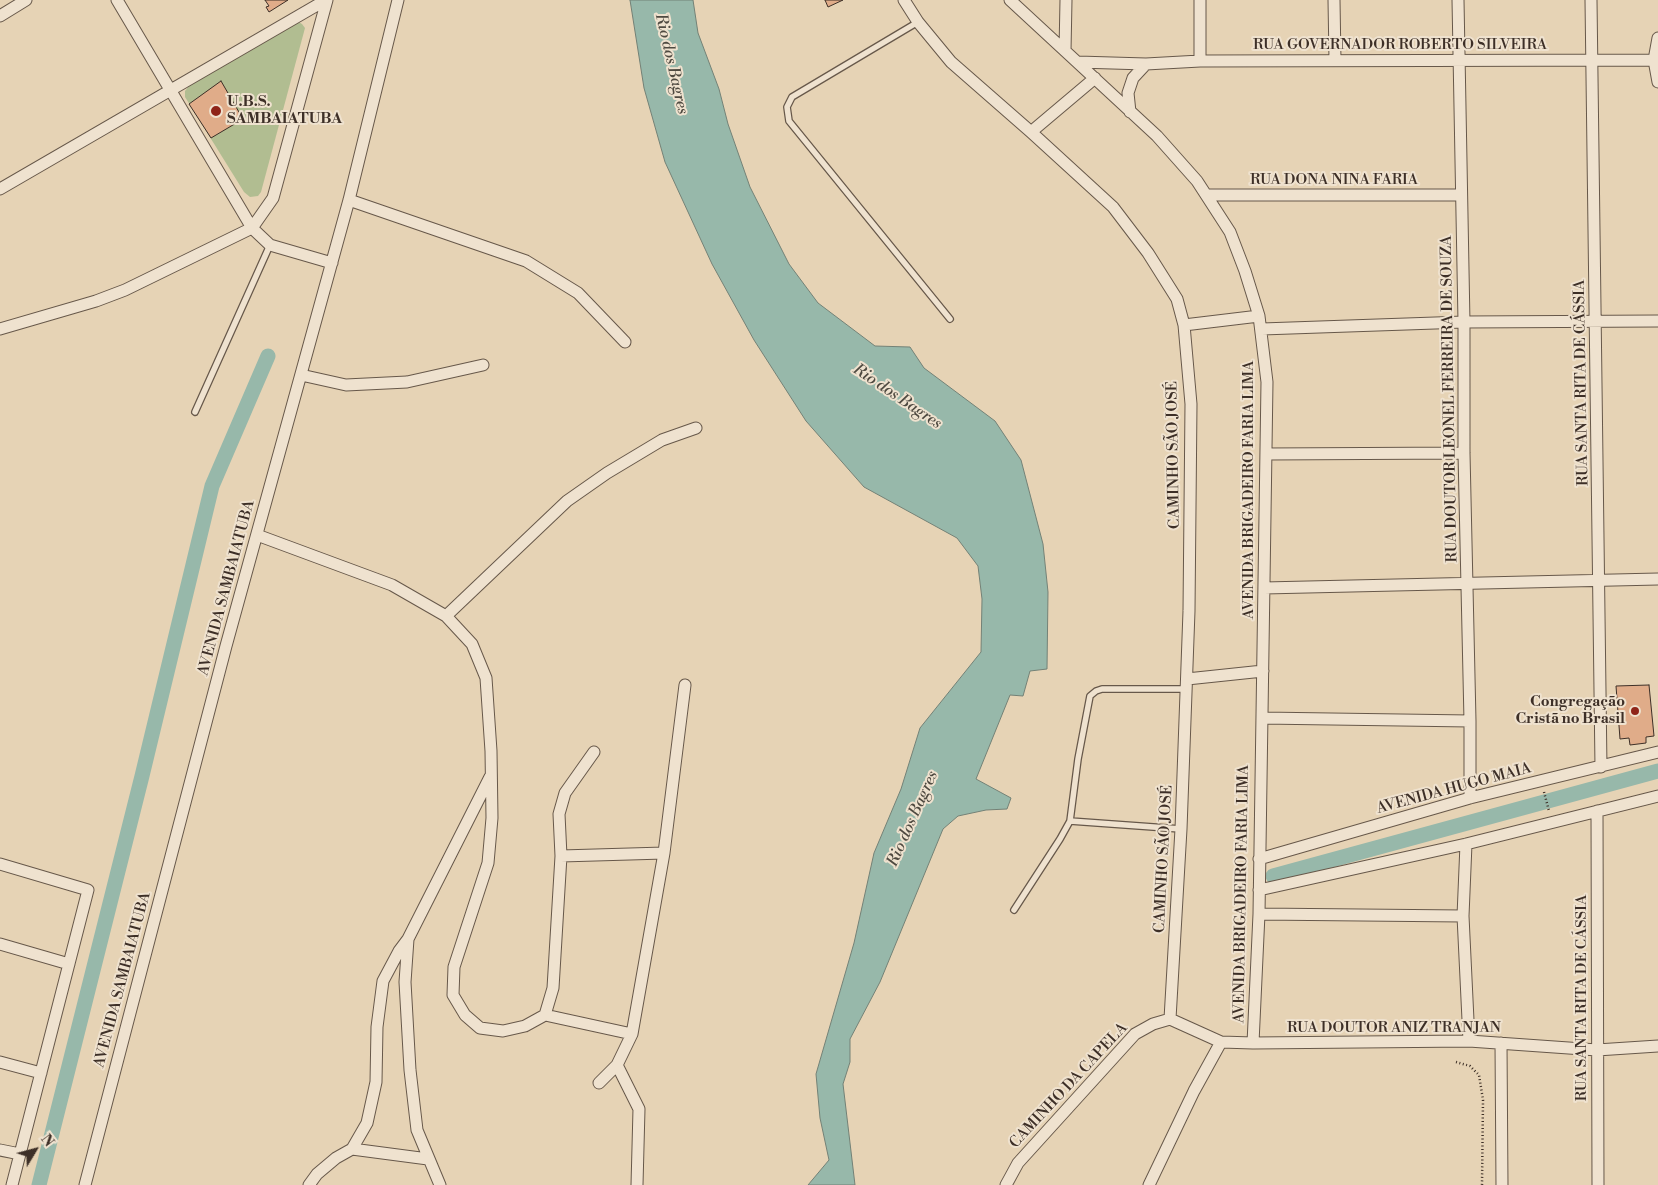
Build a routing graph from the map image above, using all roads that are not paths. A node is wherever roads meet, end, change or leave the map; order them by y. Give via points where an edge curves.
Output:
1 (26, 0) edge
2 (117, 0) edge
3 (326, 0) edge
4 (398, 0) edge
5 (904, 0) edge
6 (1010, 0) edge
7 (1066, 0) edge
8 (1200, 0) edge
9 (1334, 0) edge
10 (1458, 0) edge
11 (1592, 0) edge
12 (0, 16) edge
13 (918, 22) junction
14 (1658, 38) edge
15 (1065, 51) junction
16 (1335, 60) junction
17 (1459, 60) junction
18 (1593, 60) junction
19 (1654, 60) junction
20 (1200, 61) junction
21 (1078, 62) junction
22 (1146, 64) junction
23 (1095, 78) junction
24 (1658, 82) edge
25 (171, 91) junction
26 (1130, 112) junction
27 (1032, 132) junction
28 (0, 189) edge
29 (1207, 194) junction
30 (1461, 195) junction
31 (349, 200) junction
32 (252, 228) junction
33 (270, 245) junction
34 (332, 262) junction
35 (1259, 316) junction
36 (950, 319) dead end
37 (1658, 321) edge
38 (1464, 322) junction
39 (1596, 322) junction
40 (1184, 325) junction
41 (0, 329) edge
42 (1262, 329) junction
43 (625, 342) dead end
44 (483, 365) dead end
45 (301, 375) junction
46 (195, 412) dead end
47 (696, 428) dead end
48 (1464, 453) junction
49 (1266, 454) junction
50 (257, 534) junction
51 (1658, 579) edge
52 (1598, 580) junction
53 (1468, 583) junction
54 (1264, 588) junction
55 (446, 616) junction
56 (1263, 671) junction
57 (1186, 684) junction
58 (685, 685) dead end
59 (1262, 718) junction
60 (1470, 721) junction
61 (594, 752) dead end
62 (1658, 752) edge
63 (1601, 766) junction
64 (491, 775) junction
65 (1658, 796) edge
66 (1470, 798) junction
67 (1597, 811) junction
68 (1070, 822) junction
69 (1181, 829) junction
70 (1466, 844) junction
71 (664, 853) junction
72 (561, 856) junction
73 (1259, 859) junction
74 (0, 864) edge
75 (1259, 890) junction
76 (1014, 910) dead end
77 (1259, 914) junction
78 (1463, 916) junction
79 (408, 939) junction
80 (0, 944) edge
81 (69, 964) junction
82 (545, 1015) junction
83 (1170, 1019) junction
84 (632, 1034) junction
85 (1469, 1041) junction
86 (1221, 1042) junction
87 (1502, 1043) junction
88 (1253, 1044) junction
89 (1658, 1046) edge
90 (1598, 1050) junction
91 (0, 1062) edge
92 (617, 1065) junction
93 (41, 1073) junction
94 (599, 1083) dead end
95 (352, 1149) junction
96 (0, 1150) edge
97 (20, 1154) junction
98 (428, 1158) junction
99 (12, 1185) edge
100 (85, 1185) edge
101 (309, 1185) edge
102 (440, 1185) edge
103 (637, 1185) edge
104 (1006, 1185) edge
105 (1149, 1185) edge
106 (1502, 1185) edge
107 (1598, 1185) edge

1 - 12 street
2 - 25 street
3 - 25 street
3 - 32 street via 273,198
4 - 31 street, AVENIDA SAMBAIATUBA
5 - 13 street, CAMINHO SÃO JOSÉ
6 - 15 street, AVENIDA BRIGADEIRO FARIA LIMA
7 - 15 street
8 - 20 street
9 - 16 street
10 - 17 street, RUA DOUTOR LEONEL FERREIRA DE SOUZA
11 - 18 street, RUA SANTA RITA DE CÁSSIA
13 - 27 street, CAMINHO SÃO JOSÉ via 951,62
13 - 36 lane via 792,97 787,108 789,121
14 - 19 street
15 - 21 street, AVENIDA BRIGADEIRO FARIA LIMA
16 - 17 street, RUA GOVERNADOR ROBERTO SILVEIRA
16 - 20 street, RUA GOVERNADOR ROBERTO SILVEIRA
17 - 18 street, RUA GOVERNADOR ROBERTO SILVEIRA
17 - 30 street, RUA DOUTOR LEONEL FERREIRA DE SOUZA
18 - 19 street, RUA GOVERNADOR ROBERTO SILVEIRA
18 - 39 street, RUA SANTA RITA DE CÁSSIA
19 - 24 street
20 - 22 street, RUA GOVERNADOR ROBERTO SILVEIRA
21 - 22 street, RUA GOVERNADOR ROBERTO SILVEIRA
21 - 23 street, AVENIDA BRIGADEIRO FARIA LIMA
22 - 26 street via 1133,78 1128,93
23 - 26 street, AVENIDA BRIGADEIRO FARIA LIMA
23 - 27 street
25 - 28 street
25 - 32 street
26 - 29 street, AVENIDA BRIGADEIRO FARIA LIMA via 1182,162
27 - 40 street, CAMINHO SÃO JOSÉ via 1113,207 1177,299
29 - 30 street, RUA DONA NINA FARIA
29 - 35 street, AVENIDA BRIGADEIRO FARIA LIMA via 1230,232
30 - 38 street, RUA DOUTOR LEONEL FERREIRA DE SOUZA
31 - 34 street, AVENIDA SAMBAIATUBA
31 - 43 street via 526,261 578,293
32 - 33 street
32 - 41 street via 125,290
33 - 34 street
33 - 46 lane
34 - 45 street, AVENIDA SAMBAIATUBA
35 - 40 street
35 - 42 street, AVENIDA BRIGADEIRO FARIA LIMA
37 - 39 street
38 - 39 street
38 - 42 street
38 - 48 street, RUA DOUTOR LEONEL FERREIRA DE SOUZA
39 - 52 street, RUA SANTA RITA DE CÁSSIA
40 - 57 street, CAMINHO SÃO JOSÉ via 1192,404
42 - 49 street, AVENIDA BRIGADEIRO FARIA LIMA via 1267,382
44 - 45 street via 407,382 346,385
45 - 50 street, AVENIDA SAMBAIATUBA
47 - 55 street via 662,440 567,501
48 - 49 street
48 - 53 street, RUA DOUTOR LEONEL FERREIRA DE SOUZA
49 - 54 street, AVENIDA BRIGADEIRO FARIA LIMA
50 - 55 street via 392,585
50 - 100 street, AVENIDA SAMBAIATUBA
51 - 52 street
52 - 53 street
52 - 63 street, RUA SANTA RITA DE CÁSSIA
53 - 54 street
53 - 60 street, RUA DOUTOR LEONEL FERREIRA DE SOUZA
54 - 56 street, AVENIDA BRIGADEIRO FARIA LIMA
55 - 64 street via 472,644 486,678
56 - 57 street
56 - 59 street, AVENIDA BRIGADEIRO FARIA LIMA
57 - 68 lane via 1102,689 1090,696
57 - 69 street, CAMINHO SÃO JOSÉ
58 - 71 street
59 - 60 street
59 - 73 street, AVENIDA BRIGADEIRO FARIA LIMA
60 - 66 street, RUA DOUTOR LEONEL FERREIRA DE SOUZA
61 - 72 street via 565,793 559,814
62 - 63 street, AVENIDA HUGO MAIA
63 - 66 street, AVENIDA HUGO MAIA
64 - 79 street
64 - 82 street via 488,863 454,967 454,995 465,1015 480,1028 503,1031 525,1026
65 - 67 street
66 - 73 street, AVENIDA HUGO MAIA
67 - 70 street
67 - 90 street, RUA SANTA RITA DE CÁSSIA
68 - 69 lane
68 - 76 lane
69 - 83 street, CAMINHO SÃO JOSÉ
70 - 75 street
70 - 78 street
71 - 72 street
71 - 84 street
72 - 82 street via 553,988
73 - 75 street, AVENIDA BRIGADEIRO FARIA LIMA
74 - 81 street via 88,890
75 - 77 street, AVENIDA BRIGADEIRO FARIA LIMA
77 - 78 street
77 - 88 street, AVENIDA BRIGADEIRO FARIA LIMA
78 - 85 street
79 - 95 street via 383,981 377,1027 376,1082 367,1122
79 - 98 street via 405,982 410,1070 417,1130
80 - 81 street
81 - 93 street
82 - 84 street
83 - 86 street
83 - 104 street, CAMINHO DA CAPELA via 1135,1034 1018,1163
84 - 92 street
85 - 87 street, RUA DOUTOR ANIZ TRANJAN
85 - 88 street, RUA DOUTOR ANIZ TRANJAN
86 - 88 street, RUA DOUTOR ANIZ TRANJAN
86 - 105 street
87 - 90 street, RUA DOUTOR ANIZ TRANJAN
87 - 106 street
89 - 90 street, RUA DOUTOR ANIZ TRANJAN
90 - 107 street, RUA SANTA RITA DE CÁSSIA
91 - 93 street
92 - 94 street
92 - 103 street via 639,1109
93 - 97 street
95 - 98 street
95 - 101 street via 336,1158
96 - 97 street
97 - 99 street
98 - 102 street

